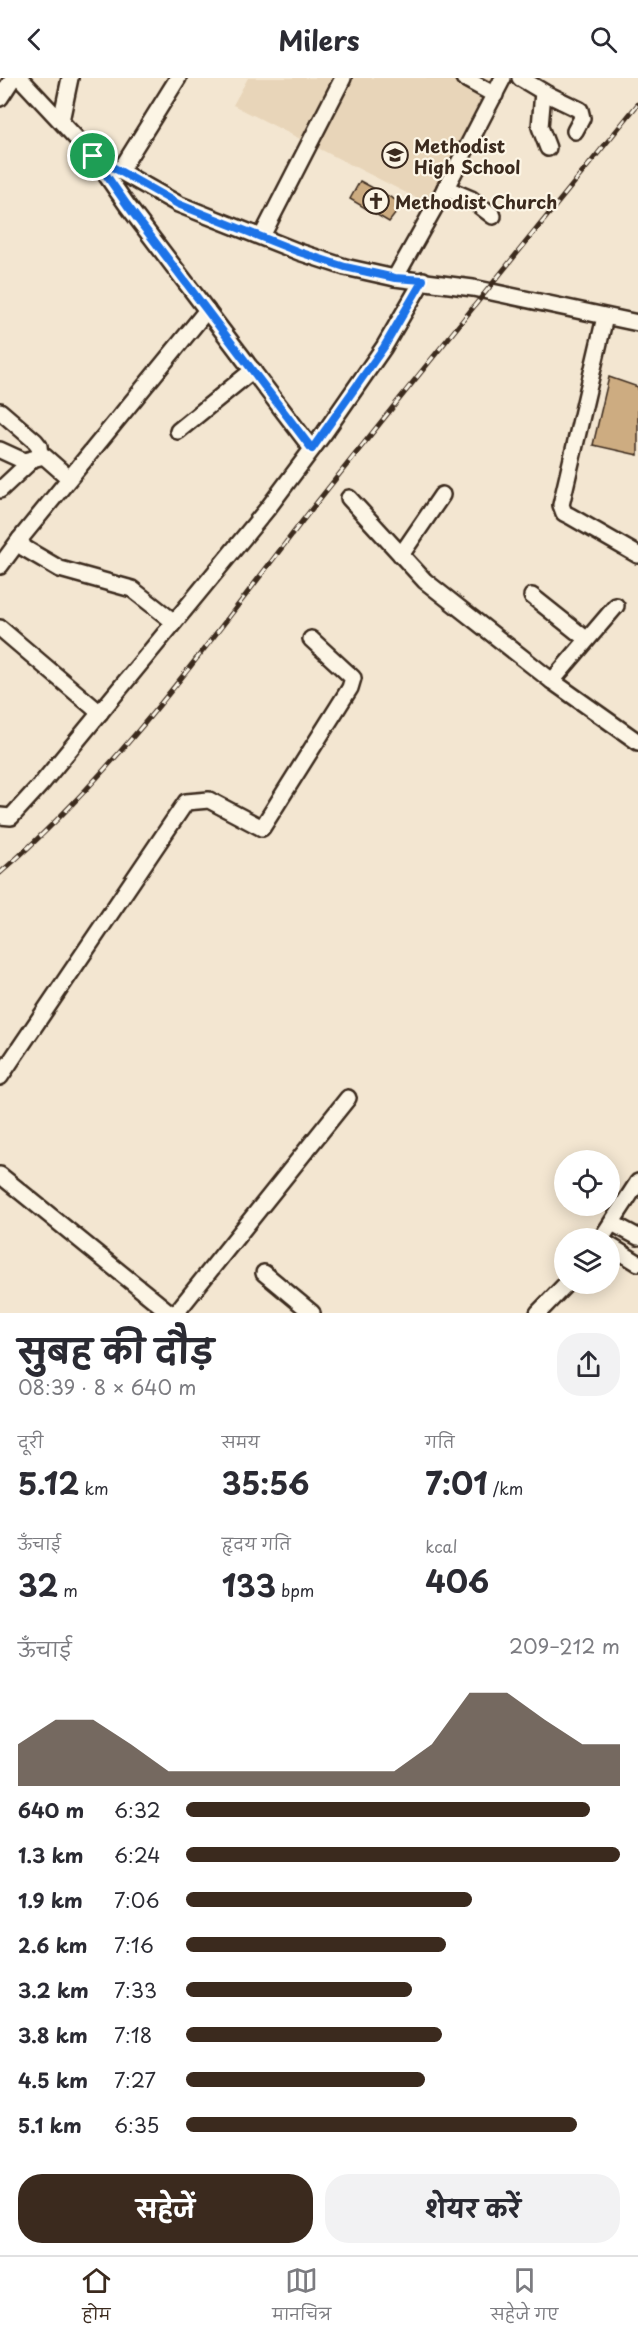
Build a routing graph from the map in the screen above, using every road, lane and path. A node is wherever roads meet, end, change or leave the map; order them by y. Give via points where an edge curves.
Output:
1 (13, 78) edge
2 (20, 78) edge
3 (70, 78) edge
4 (178, 78) edge
5 (343, 78) edge
6 (464, 78) edge
7 (503, 78) edge
8 (520, 78) edge
9 (543, 92) junction
10 (495, 95) junction
11 (0, 98) edge
12 (61, 121) junction
13 (575, 131) dead end
14 (548, 148) dead end
15 (93, 156) junction
16 (120, 171) junction
17 (445, 188) junction
18 (493, 216) dead end
19 (262, 236) junction
20 (395, 278) junction
21 (423, 280) junction
22 (207, 310) junction
23 (605, 317) junction
24 (638, 323) edge
25 (253, 370) junction
26 (0, 411) edge
27 (178, 431) dead end
28 (312, 449) junction
29 (0, 450) edge
30 (36, 458) junction
31 (69, 478) junction
32 (0, 490) edge
33 (442, 495) dead end
34 (349, 498) dead end
35 (20, 539) junction
36 (401, 555) junction
37 (638, 555) edge
38 (0, 566) edge
39 (532, 596) dead end
40 (616, 606) dead end
41 (174, 622) junction
42 (0, 628) edge
43 (311, 639) dead end
44 (586, 639) junction
45 (552, 681) junction
46 (100, 713) junction
47 (638, 742) edge
48 (0, 816) edge
49 (0, 1077) edge
50 (348, 1098) dead end
51 (0, 1175) edge
52 (638, 1182) edge
53 (612, 1223) junction
54 (609, 1228) edge
55 (638, 1237) edge
56 (620, 1252) edge
57 (638, 1263) edge
58 (264, 1273) dead end
59 (556, 1294) edge
60 (306, 1311) edge
61 (170, 1313) edge
62 (176, 1313) edge
63 (538, 1313) edge

1 - 11 street
2 - 12 street
3 - 12 street
4 - 16 street
5 - 19 street
6 - 10 street
7 - 10 street
8 - 9 street
9 - 13 street via 580,110 582,118
9 - 14 street via 540,127
10 - 17 street
12 - 15 street
15 - 16 street
15 - 22 street
16 - 19 street via 178,204
17 - 18 street via 471,199
17 - 20 street
19 - 20 street via 345,267
20 - 21 street
21 - 23 street
21 - 28 street via 384,347
22 - 25 street
22 - 31 street
23 - 24 street
23 - 37 street via 561,505 564,513
25 - 27 street
25 - 28 street
26 - 30 street via 39,446
28 - 41 street
29 - 30 street via 21,461
30 - 31 street via 46,457
30 - 32 street
31 - 35 street
33 - 36 street
34 - 36 street
35 - 38 street
35 - 41 street via 24,548 60,569 132,589
36 - 45 street via 425,581
39 - 44 street
40 - 44 street
41 - 46 street
42 - 46 street
43 - 49 street via 353,678 262,828 209,800 186,802
44 - 45 street
45 - 47 street
46 - 48 street via 11,817
50 - 62 street
51 - 61 street
52 - 53 street
53 - 54 street
53 - 55 street
56 - 57 street
58 - 60 street
59 - 63 street

